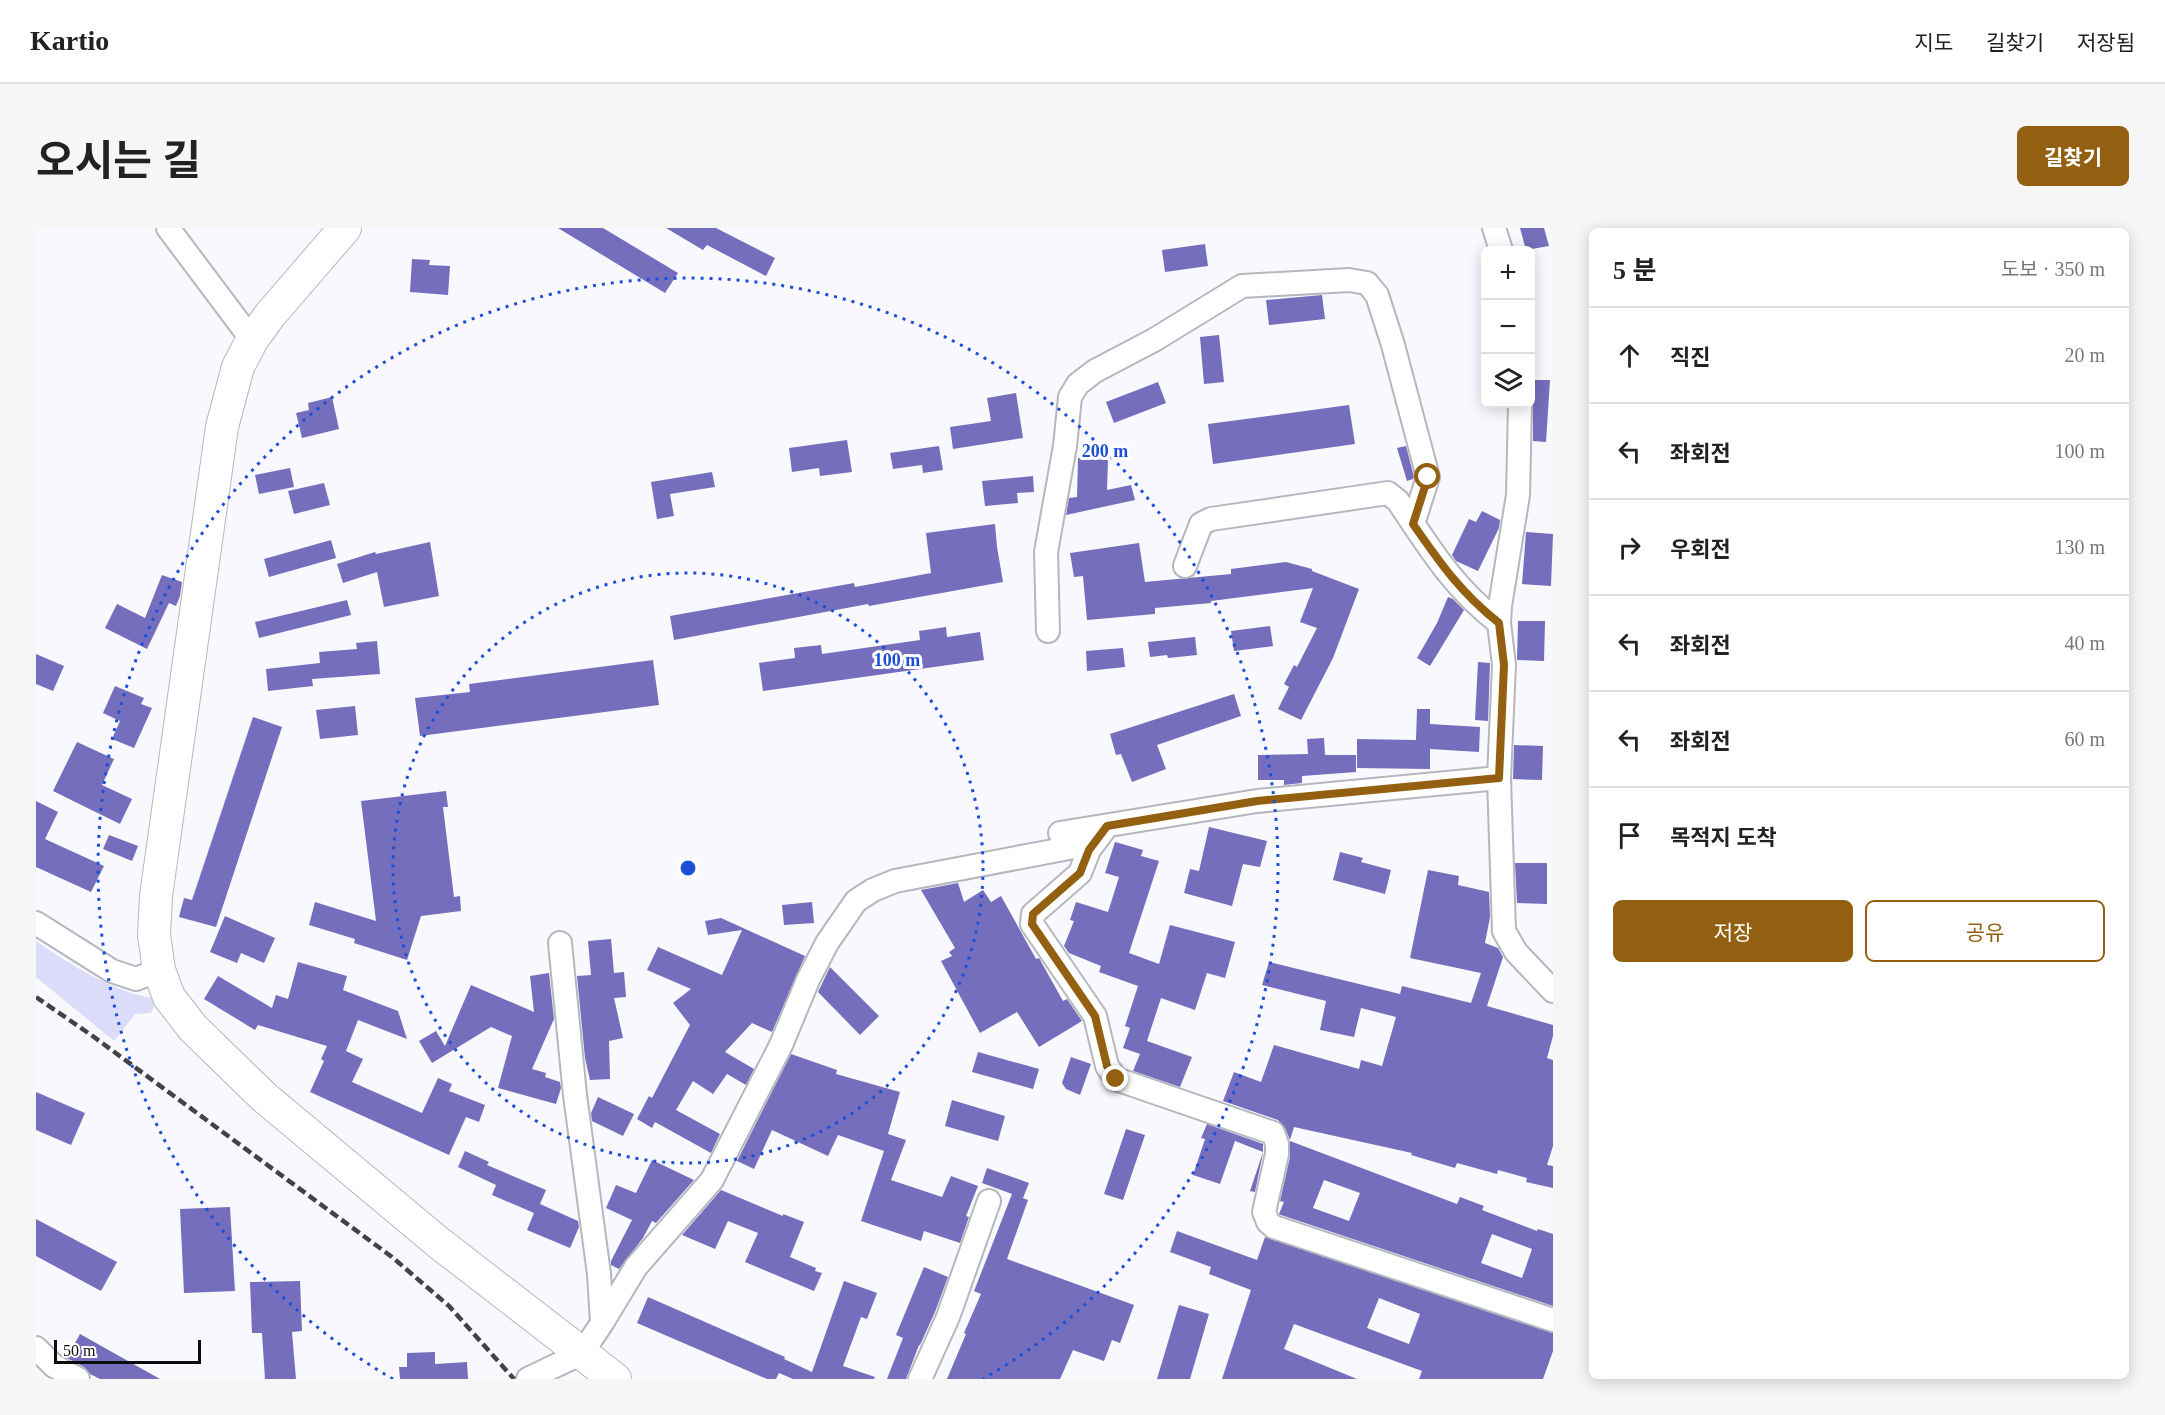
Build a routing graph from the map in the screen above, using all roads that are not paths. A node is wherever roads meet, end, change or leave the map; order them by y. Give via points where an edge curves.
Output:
1 (168, 228) edge
2 (345, 228) edge
3 (1494, 228) edge
4 (1500, 246) edge
5 (252, 340) junction
6 (1520, 408) edge
7 (1413, 524) junction
8 (1185, 566) dead end
9 (1499, 623) junction
10 (1048, 631) dead end
11 (1499, 778) junction
12 (1107, 826) junction
13 (1060, 833) dead end
14 (36, 923) edge
15 (560, 943) dead end
16 (159, 970) junction
17 (1553, 991) edge
18 (989, 1201) dead end
19 (1553, 1320) edge
20 (602, 1323) junction
21 (36, 1348) edge
22 (582, 1353) junction
23 (78, 1379) edge
24 (528, 1379) edge
25 (615, 1379) edge
26 (920, 1379) edge

1 - 5 street
2 - 5 street
3 - 4 street
5 - 16 street via 238,367 222,427 156,896 154,935
6 - 9 street via 1518,495
7 - 8 street via 1388,493 1211,519 1201,524
7 - 9 street via 1446,572
7 - 10 street via 1428,477 1377,295 1367,283 1349,280 1242,285 1154,340 1095,371 1078,384 1070,397 1046,552
9 - 11 street via 1504,665
11 - 12 street via 1257,801
11 - 17 street via 1504,931 1516,952
12 - 13 street
12 - 19 street via 1089,850 1080,873 1033,914 1032,924 1095,1016 1107,1066 1116,1079 1273,1133 1276,1154 1264,1212 1274,1227
12 - 20 street via 1070,848 895,881 856,901 827,943 781,1045 712,1180 636,1267
14 - 16 street via 112,971 136,980
15 - 20 street
16 - 22 street via 169,998 193,1028 264,1097 439,1243
18 - 26 street via 948,1317
20 - 22 street
21 - 23 street via 54,1366
22 - 24 street
22 - 25 street

